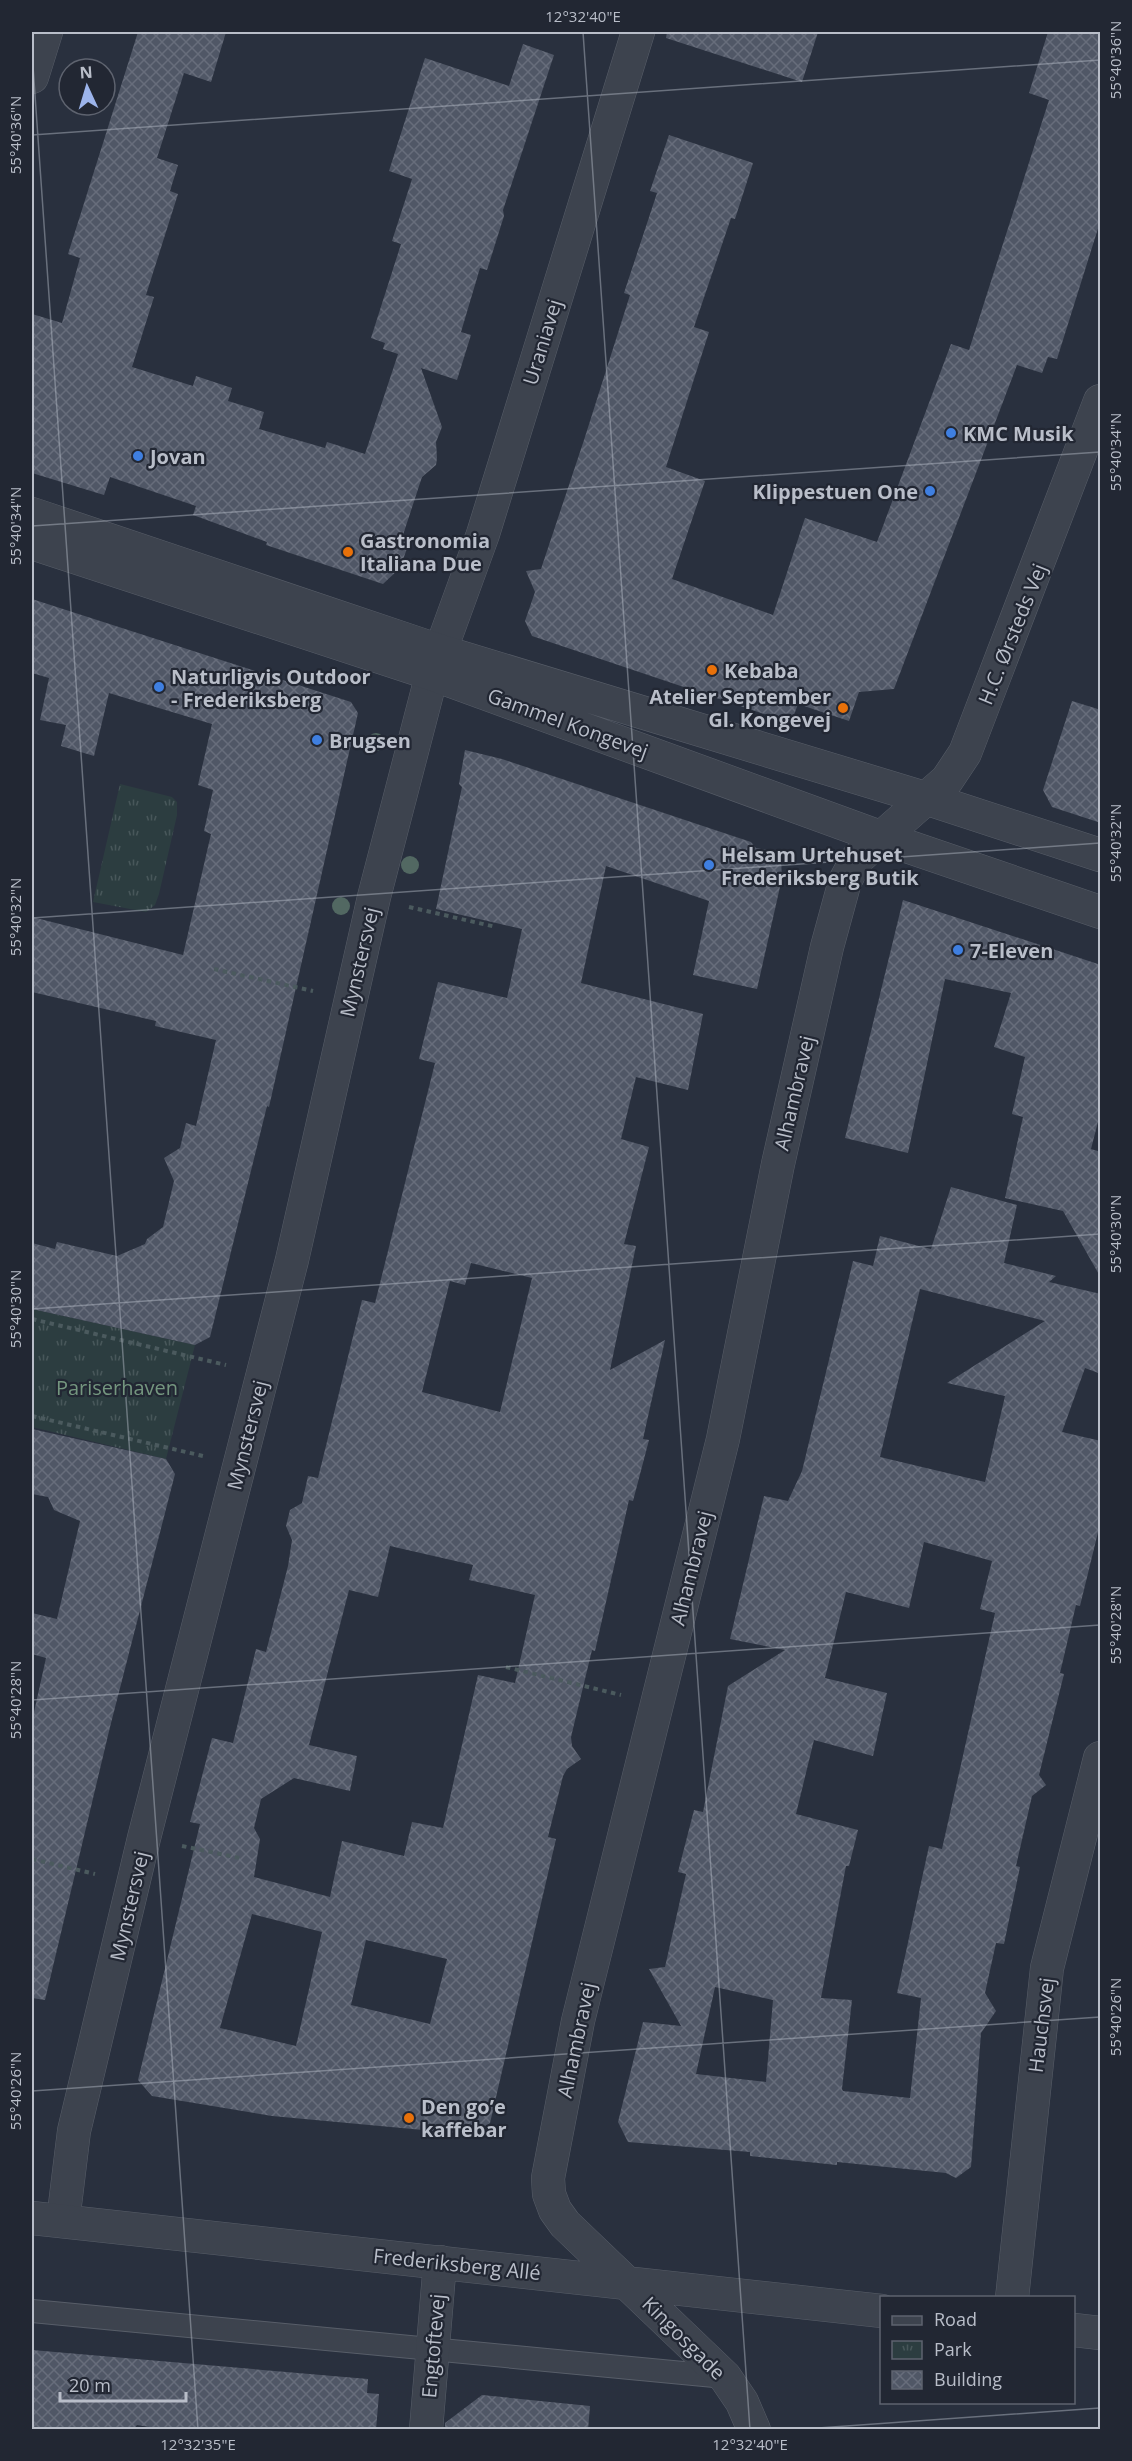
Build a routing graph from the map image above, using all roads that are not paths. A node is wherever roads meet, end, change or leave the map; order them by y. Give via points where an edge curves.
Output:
1 (46, 32) edge
2 (638, 32) edge
3 (32, 77) edge
4 (1101, 402) edge
5 (32, 514) edge
6 (32, 543) edge
7 (436, 662) junction
8 (928, 799) junction
9 (880, 837) junction
10 (1101, 855) edge
11 (1101, 912) edge
12 (1101, 1758) edge
13 (47, 2219) edge
14 (440, 2262) junction
15 (626, 2281) junction
16 (1012, 2296) edge
17 (32, 2311) edge
18 (880, 2312) edge
19 (1075, 2330) edge
20 (1101, 2333) edge
21 (433, 2350) junction
22 (725, 2376) junction
23 (426, 2430) edge
24 (754, 2430) edge

1 - 3 street
2 - 7 street, Uraniavej via 490,511
4 - 8 street, H.C. Ørsteds Vej via 965,753
5 - 7 street, Gammel Kongevej
6 - 7 street, Gammel Kongevej
7 - 8 street, Gammel Kongevej
7 - 9 street, Gammel Kongevej
7 - 13 street, Mynstersvej via 374,897 292,1260 144,1838 74,2131
8 - 9 street, H.C. Ørsteds Vej
8 - 10 street, Gammel Kongevej
9 - 11 street, Gammel Kongevej
9 - 15 street, Alhambravej via 857,859 845,882 827,947 778,1164 723,1439 578,2021 548,2178 549,2194 565,2224
12 - 16 street, Hauchsvej via 1047,1968
13 - 14 street, Frederiksberg Allé
14 - 15 street, Frederiksberg Allé
14 - 21 street, Engtoftevej
15 - 18 street, Frederiksberg Allé
15 - 22 street, Kingosgade
17 - 21 lane
19 - 20 street
21 - 22 lane
21 - 23 street, Engtoftevej
22 - 24 street, Kingosgade

